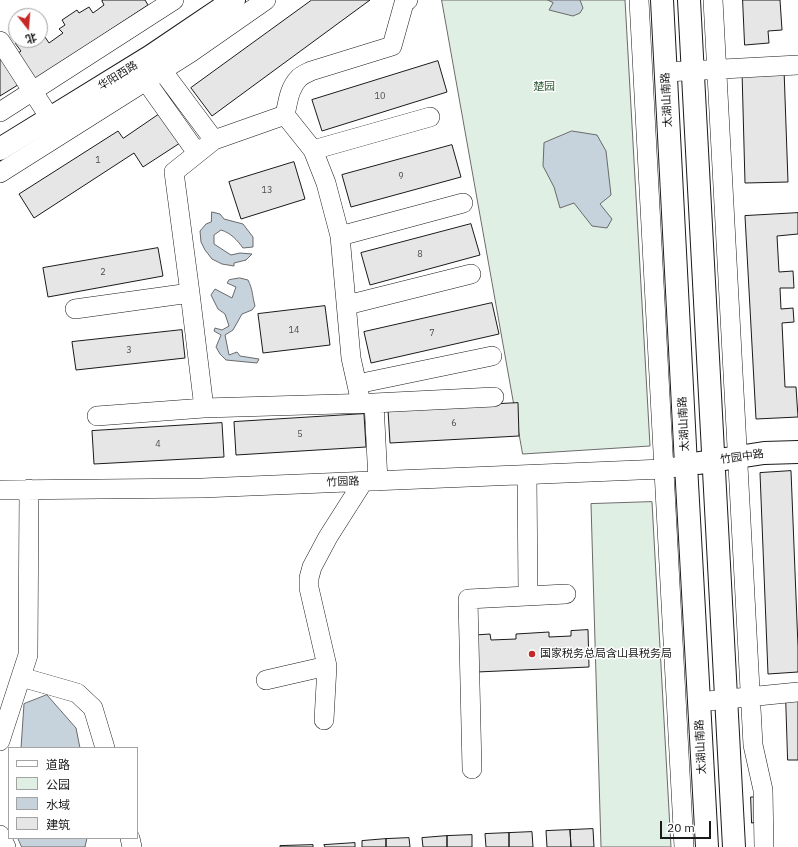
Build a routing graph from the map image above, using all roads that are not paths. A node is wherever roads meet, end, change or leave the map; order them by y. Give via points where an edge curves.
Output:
1 (174, 0) edge
2 (234, 0) edge
3 (266, 0) edge
4 (408, 0) edge
5 (639, 0) edge
6 (662, 0) edge
7 (689, 0) edge
8 (713, 0) edge
9 (0, 41) edge
10 (798, 65) edge
11 (148, 68) junction
12 (717, 70) junction
13 (693, 71) junction
14 (666, 72) junction
15 (0, 112) edge
16 (285, 115) junction
17 (430, 117) dead end
18 (50, 118) junction
19 (214, 140) junction
20 (0, 149) edge
21 (313, 150) junction
22 (197, 153) junction
23 (0, 173) edge
24 (463, 203) dead end
25 (340, 236) junction
26 (471, 274) dead end
27 (190, 293) junction
28 (347, 305) junction
29 (75, 309) dead end
30 (492, 356) dead end
31 (357, 384) junction
32 (494, 397) dead end
33 (367, 403) junction
34 (204, 408) junction
35 (97, 416) dead end
36 (798, 445) edge
37 (798, 452) edge
38 (764, 453) junction
39 (738, 457) junction
40 (798, 459) edge
41 (714, 461) junction
42 (686, 465) junction
43 (664, 469) junction
44 (527, 475) junction
45 (371, 481) junction
46 (29, 489) junction
47 (0, 490) edge
48 (566, 594) dead end
49 (528, 595) junction
50 (327, 666) junction
51 (21, 678) junction
52 (266, 680) dead end
53 (798, 692) edge
54 (750, 697) junction
55 (726, 699) junction
56 (698, 702) junction
57 (324, 720) dead end
58 (0, 741) edge
59 (105, 747) edge
60 (472, 769) dead end
61 (0, 836) edge
62 (6, 847) edge
63 (684, 847) edge
64 (707, 847) edge
65 (734, 847) edge
66 (764, 847) edge

1 - 15 street
2 - 11 main road, 华阳西路
3 - 11 street via 190,53
4 - 16 street via 404,3 392,46 311,71 300,77 289,95
5 - 43 street
6 - 14 main road, 太湖山南路
7 - 13 main road
8 - 12 street
9 - 18 street
10 - 12 street
11 - 18 main road, 华阳西路
11 - 19 street
11 - 22 street
11 - 23 street
12 - 13 street
12 - 39 street
13 - 14 street
13 - 41 main road
14 - 42 main road, 太湖山南路
16 - 19 street
16 - 21 street
17 - 21 street
18 - 20 main road, 华阳西路
19 - 22 street
21 - 25 street via 326,182
22 - 27 street via 174,172
24 - 25 street
25 - 28 street
26 - 28 street
27 - 29 street
27 - 34 street
28 - 31 street via 351,358
30 - 31 street
31 - 33 street
32 - 33 street
33 - 34 street
33 - 45 street
34 - 35 street
36 - 38 street
37 - 38 main road, 竹园中路
38 - 39 main road, 竹园中路
38 - 40 street
39 - 41 main road, 竹园中路
39 - 54 street
41 - 42 main road, 竹园中路
41 - 55 main road
42 - 43 street, 竹园路
42 - 56 main road, 太湖山南路
43 - 44 street, 竹园路
43 - 63 street
44 - 45 street, 竹园路
44 - 49 street
45 - 46 street, 竹园路 via 202,488
45 - 50 street via 328,537 309,578 309,588
46 - 47 street, 竹园路
46 - 51 street via 28,655
48 - 49 street
49 - 60 street via 468,599
50 - 52 street
50 - 57 street
51 - 58 street
51 - 59 street via 77,693 93,708
53 - 54 street
54 - 55 street
54 - 66 street via 754,745 763,790
55 - 56 street
55 - 65 main road
56 - 64 main road, 太湖山南路
61 - 62 street

